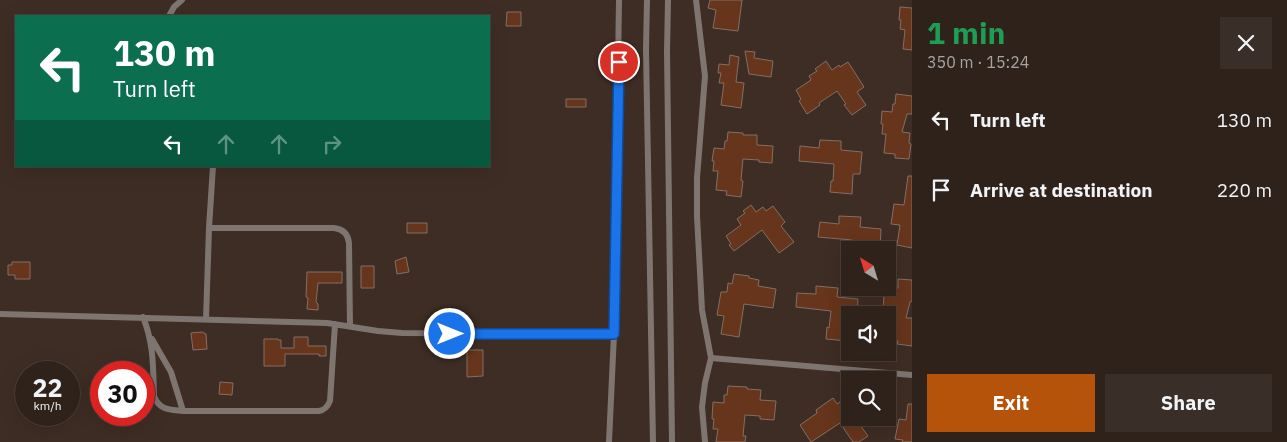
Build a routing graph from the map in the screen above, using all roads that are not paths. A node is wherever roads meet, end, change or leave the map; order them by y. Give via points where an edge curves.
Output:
1 (182, 0) edge
2 (619, 0) edge
3 (648, 0) edge
4 (668, 0) edge
5 (696, 0) edge
6 (170, 15) edge
7 (213, 167) edge
8 (209, 228) junction
9 (0, 314) edge
10 (143, 317) junction
11 (206, 319) junction
12 (335, 324) junction
13 (350, 326) junction
14 (614, 334) junction
15 (150, 336) junction
16 (711, 358) junction
17 (912, 374) edge
18 (183, 411) junction
19 (609, 442) edge
20 (653, 442) edge
21 (672, 442) edge
22 (705, 442) edge

1 - 6 street
2 - 14 street
3 - 20 street via 646,50
4 - 21 street
5 - 16 street via 705,76 697,216 702,310
7 - 8 street
8 - 11 street
8 - 13 street via 334,228 344,232 350,243
9 - 10 street
10 - 11 street
10 - 15 street
11 - 12 street
12 - 13 street
12 - 18 street via 330,401 324,410
13 - 14 street via 402,333
14 - 19 street
15 - 18 street via 170,372
15 - 18 street via 154,396 164,408
16 - 17 street
16 - 22 street via 702,407

